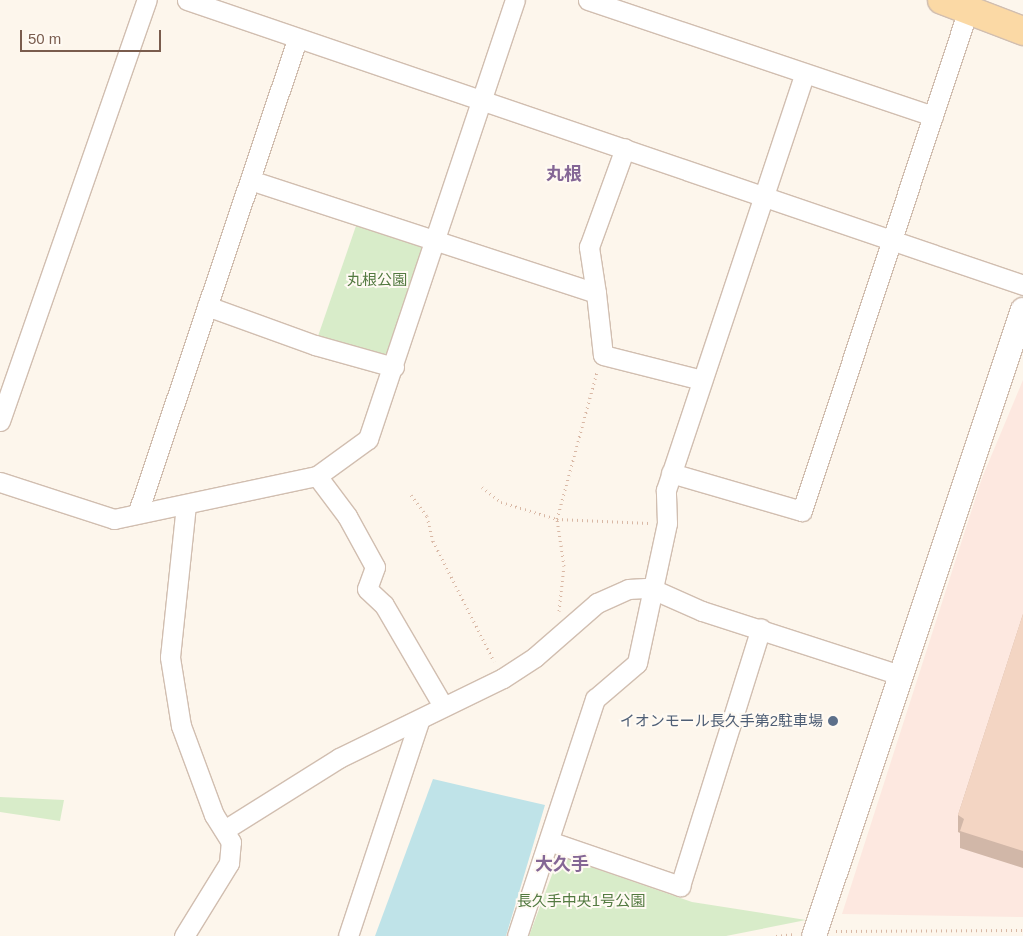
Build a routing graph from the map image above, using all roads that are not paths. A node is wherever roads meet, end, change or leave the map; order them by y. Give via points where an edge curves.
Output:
1 (147, 0) edge
2 (187, 0) edge
3 (515, 0) edge
4 (588, 0) edge
5 (942, 0) edge
6 (968, 10) junction
7 (1023, 31) edge
8 (297, 38) junction
9 (804, 74) junction
10 (483, 101) junction
11 (933, 116) junction
12 (625, 148) junction
13 (250, 180) junction
14 (762, 195) junction
15 (893, 239) junction
16 (433, 241) junction
17 (1023, 284) edge
18 (596, 293) junction
19 (207, 306) junction
20 (1023, 310) edge
21 (394, 367) junction
22 (702, 380) junction
23 (0, 421) edge
24 (672, 473) junction
25 (317, 476) junction
26 (0, 482) edge
27 (186, 505) junction
28 (138, 512) junction
29 (650, 588) junction
30 (761, 628) junction
31 (900, 675) junction
32 (443, 706) junction
33 (419, 720) junction
34 (226, 829) junction
35 (549, 841) junction
36 (815, 933) edge
37 (184, 936) edge
38 (348, 936) edge
39 (517, 936) edge

1 - 23 street
2 - 8 street
3 - 10 street
4 - 9 street
5 - 6 main road
6 - 7 main road
6 - 11 street
8 - 10 street
8 - 13 street
9 - 11 street
9 - 14 street
10 - 12 street
10 - 16 street
11 - 15 street
12 - 14 street
12 - 18 street via 589,247
13 - 16 street
13 - 19 street
14 - 15 street
14 - 22 street
15 - 17 street
15 - 24 street via 802,511
16 - 18 street
16 - 21 street
18 - 22 street via 603,355
19 - 21 street via 315,345
19 - 28 street
20 - 31 street
21 - 25 street via 368,439
22 - 24 street
24 - 29 street via 664,500 667,523
25 - 27 street
25 - 32 street via 347,516 375,567 367,589 384,605
26 - 28 street via 114,519
27 - 28 street
27 - 34 street via 170,657 181,726 214,816
29 - 30 street via 702,611
29 - 32 street via 628,589 597,603 503,678
29 - 35 street via 637,663 595,699
30 - 31 street
30 - 35 street via 680,886
31 - 36 street
32 - 33 street
33 - 34 street via 339,758
33 - 38 street
34 - 37 street via 231,842 229,863
35 - 39 street

